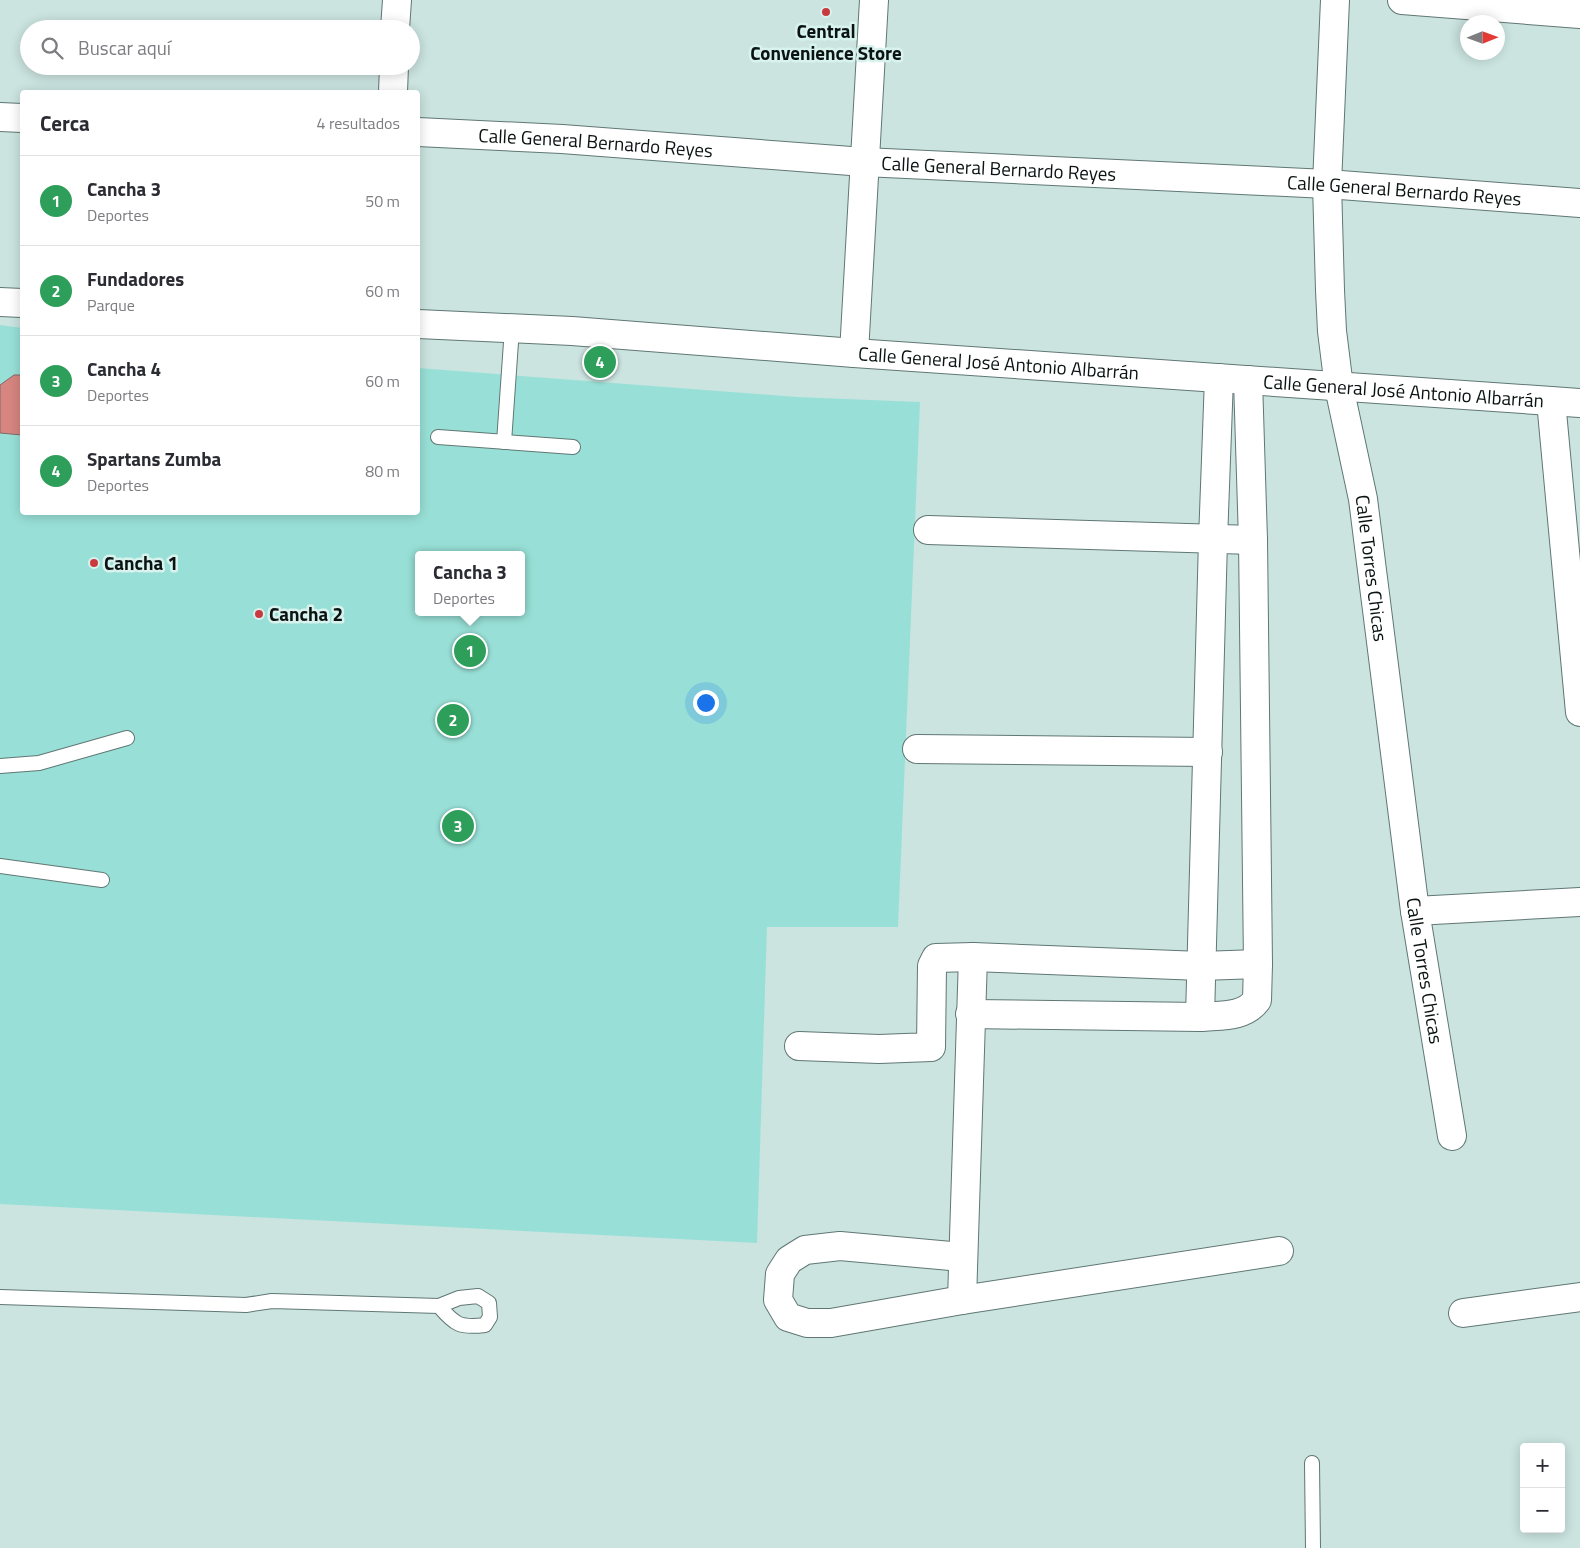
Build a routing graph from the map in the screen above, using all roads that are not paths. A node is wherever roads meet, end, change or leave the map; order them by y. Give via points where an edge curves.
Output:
1 (397, 0) edge
2 (874, 0) edge
3 (1335, 0) edge
4 (1402, 0) edge
5 (1580, 14) edge
6 (396, 20) edge
7 (393, 75) edge
8 (392, 90) edge
9 (0, 117) edge
10 (20, 118) edge
11 (420, 132) edge
12 (864, 162) junction
13 (1327, 184) junction
14 (1580, 203) edge
15 (0, 302) edge
16 (20, 303) edge
17 (420, 324) edge
18 (512, 328) junction
19 (854, 353) junction
20 (1219, 378) junction
21 (1248, 380) junction
22 (1339, 387) junction
23 (1551, 401) junction
24 (1580, 403) edge
25 (438, 437) dead end
26 (504, 442) junction
27 (573, 448) dead end
28 (928, 530) dead end
29 (1213, 540) junction
30 (1253, 540) junction
31 (1580, 712) edge
32 (128, 738) dead end
33 (917, 749) dead end
34 (1208, 752) junction
35 (0, 766) edge
36 (0, 866) edge
37 (102, 880) dead end
38 (1580, 902) edge
39 (1415, 911) junction
40 (973, 957) junction
41 (1258, 964) junction
42 (1202, 966) junction
43 (970, 1014) junction
44 (1200, 1016) junction
45 (970, 1044) junction
46 (799, 1046) dead end
47 (931, 1047) junction
48 (1452, 1136) dead end
49 (1279, 1250) dead end
50 (962, 1256) junction
51 (0, 1297) edge
52 (1580, 1298) edge
53 (962, 1300) junction
54 (439, 1306) dead end
55 (1463, 1313) dead end
56 (1312, 1463) dead end
57 (1313, 1548) edge

1 - 6 street
2 - 12 street
3 - 13 street, Calle Torres Chicas
4 - 5 street
7 - 8 street
9 - 10 street
11 - 12 street, Calle General Bernardo Reyes via 562,139
12 - 13 street, Calle General Bernardo Reyes
12 - 19 street
13 - 14 street, Calle General Bernardo Reyes
13 - 22 street, Calle Torres Chicas via 1332,331
15 - 16 street
17 - 18 street, Calle General José Antonio Albarrán
18 - 19 street, Calle General José Antonio Albarrán
18 - 26 lane
19 - 20 street, Calle General José Antonio Albarrán
20 - 21 street, Calle General José Antonio Albarrán
20 - 29 street
21 - 22 street, Calle General José Antonio Albarrán
21 - 30 street
22 - 23 street, Calle General José Antonio Albarrán
22 - 39 street, Calle Torres Chicas via 1363,499
23 - 24 street, Calle General José Antonio Albarrán
23 - 31 street
25 - 26 lane
26 - 27 lane
28 - 29 street
29 - 30 street
29 - 34 street
30 - 41 street
32 - 35 lane via 40,763
33 - 34 street
34 - 42 street
36 - 37 lane
38 - 39 street
39 - 48 street, Calle Torres Chicas
40 - 42 street
40 - 43 street
40 - 47 street via 934,960
41 - 42 street
41 - 44 street via 1258,993 1252,1007 1237,1014
42 - 44 street
43 - 44 street
43 - 45 street
45 - 47 street
45 - 50 street
46 - 47 street
49 - 53 street
50 - 53 street
50 - 53 street via 840,1246 805,1250 789,1260 780,1274 778,1289 778,1300 788,1317 807,1323 831,1323
51 - 54 lane via 246,1305 272,1301
52 - 55 street
56 - 57 lane

